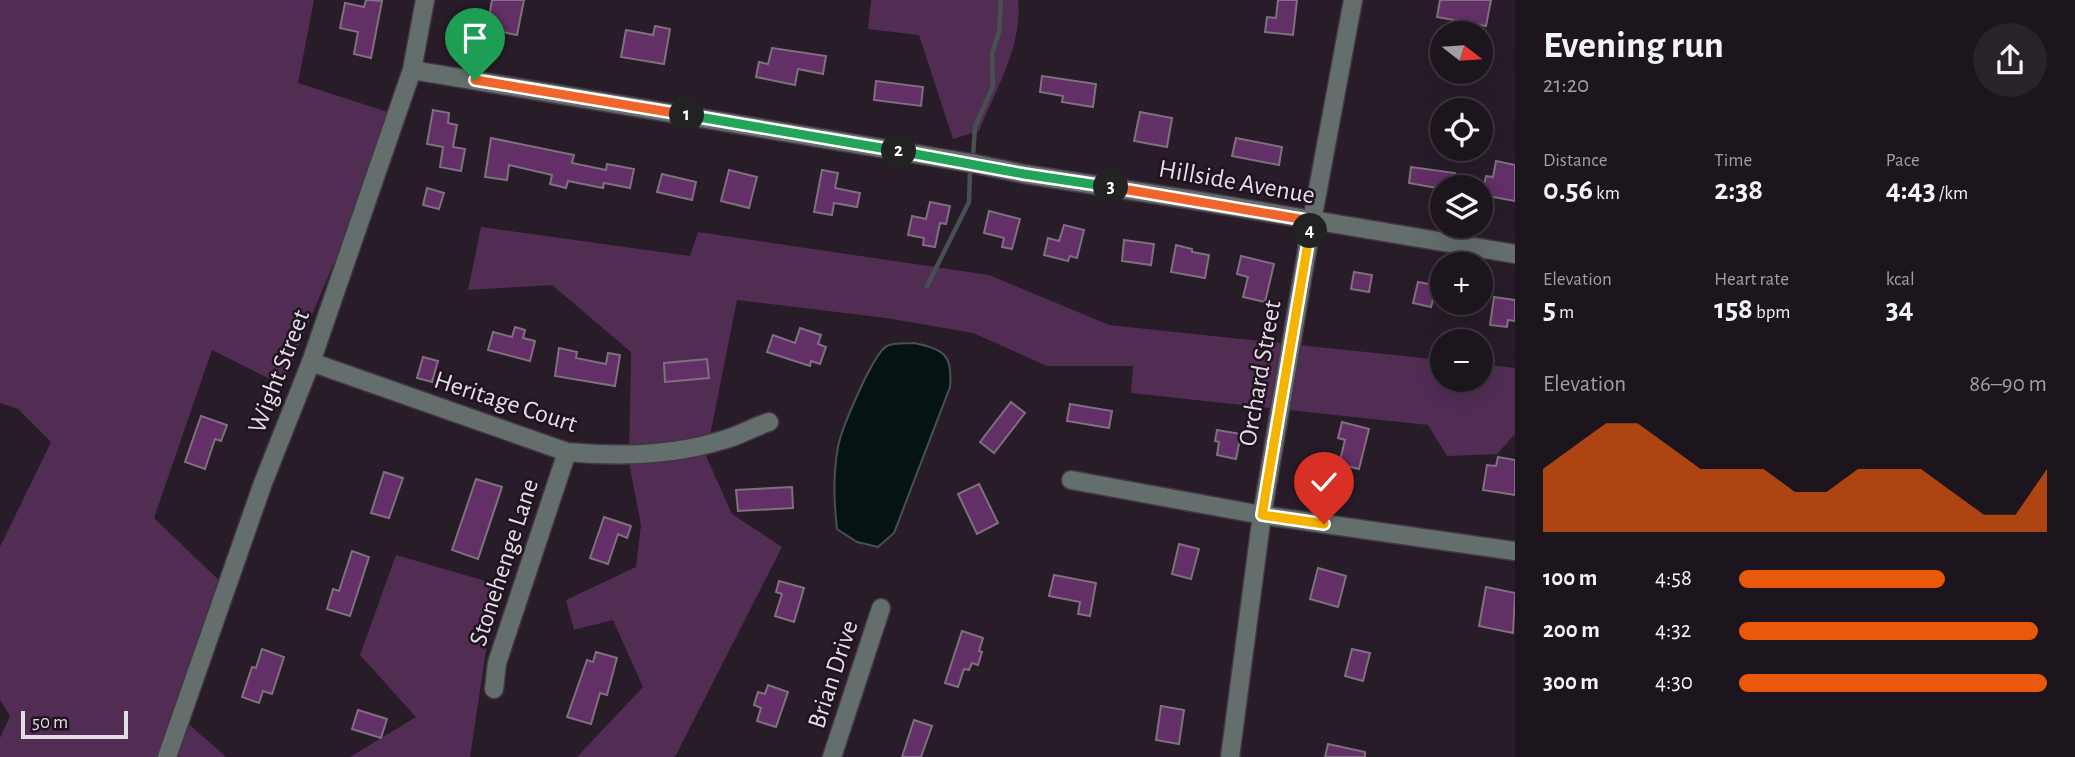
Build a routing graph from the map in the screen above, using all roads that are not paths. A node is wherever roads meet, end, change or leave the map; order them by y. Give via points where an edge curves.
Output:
1 (425, 0) edge
2 (1353, 0) edge
3 (412, 70) junction
4 (1312, 221) junction
5 (1515, 254) edge
6 (311, 362) junction
7 (769, 422) dead end
8 (567, 452) junction
9 (1071, 480) dead end
10 (1262, 515) junction
11 (1515, 551) edge
12 (881, 608) dead end
13 (494, 689) dead end
14 (167, 757) edge
15 (832, 757) edge
16 (1230, 757) edge

1 - 3 street, Wight Street
2 - 4 street, Orchard Street
3 - 4 street, Hillside Avenue
3 - 6 street, Wight Street
4 - 5 street, Hillside Avenue
4 - 10 street, Orchard Street
6 - 8 street, Heritage Court
6 - 14 street, Wight Street via 263,483
7 - 8 street, Heritage Court via 726,440 680,451 606,456
8 - 13 street, Stonehenge Lane via 497,663
9 - 10 street
10 - 11 street
10 - 16 street, Orchard Street
12 - 15 street, Brian Drive

